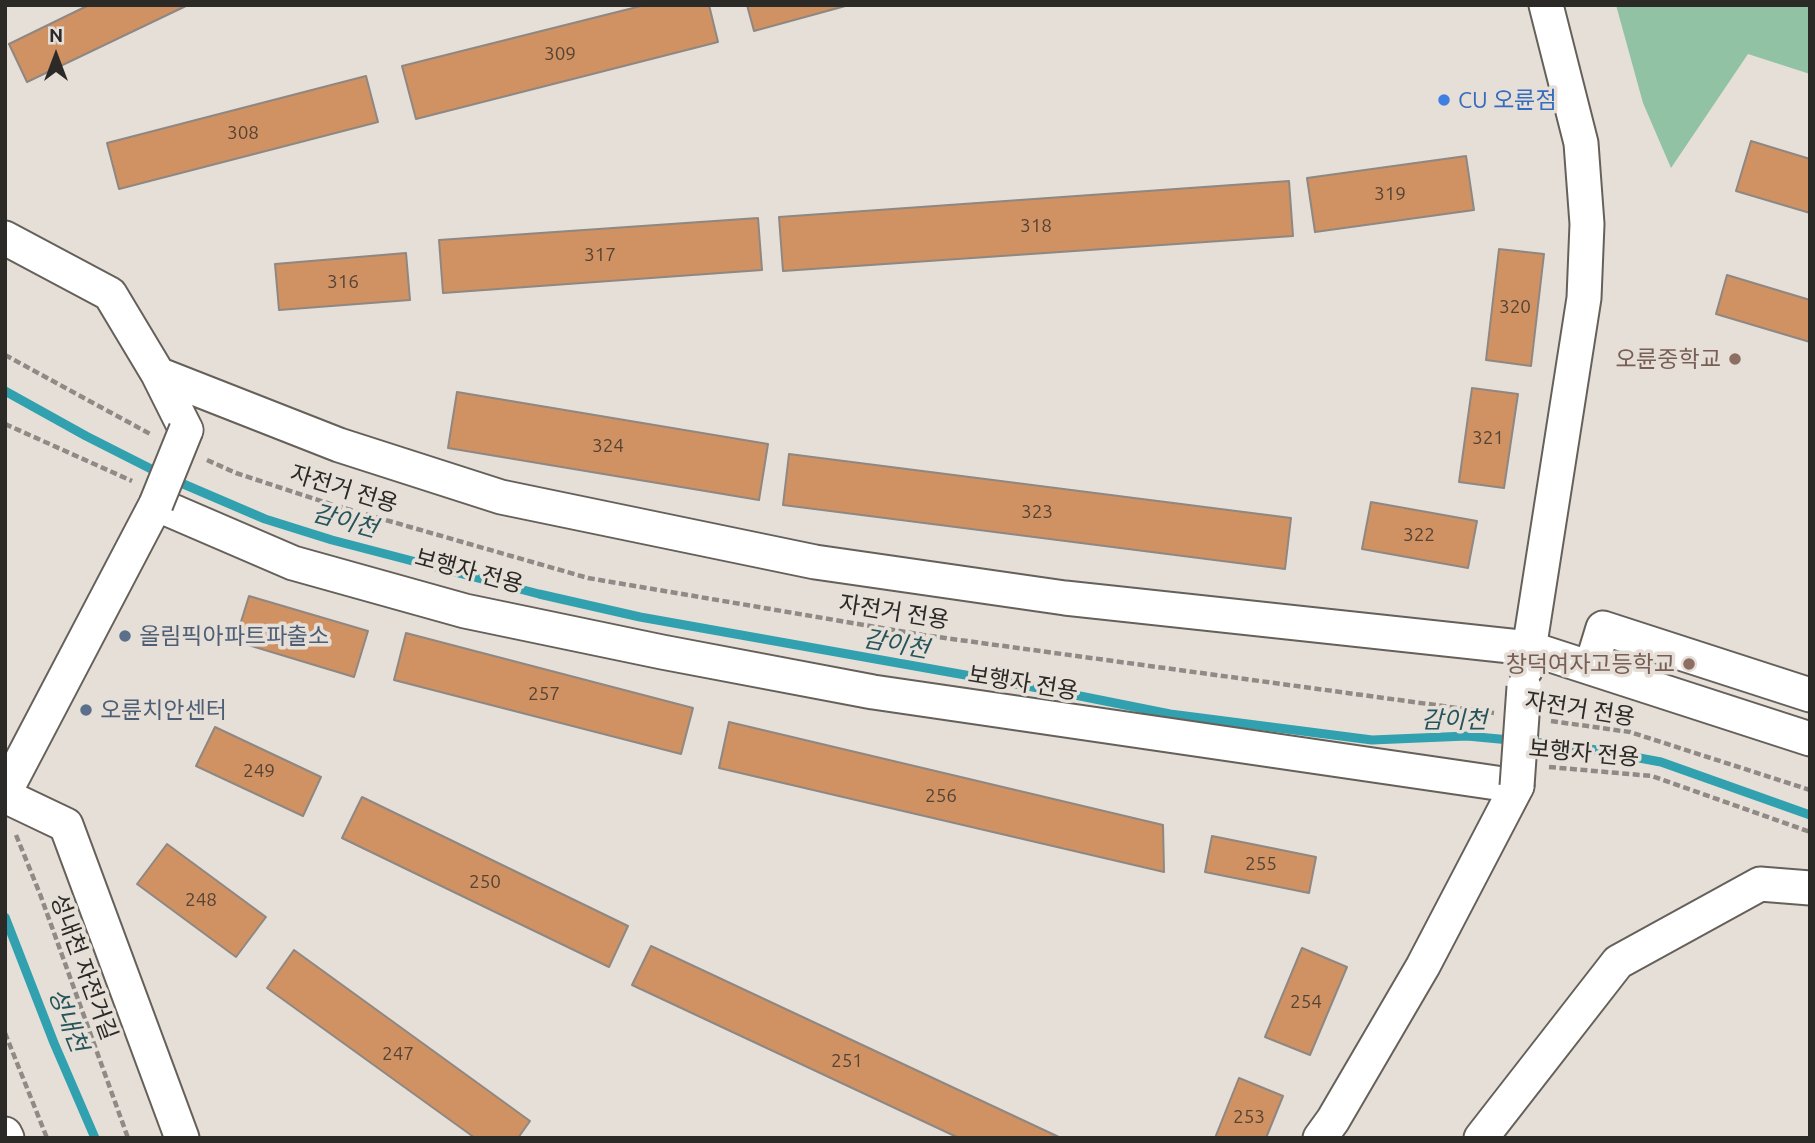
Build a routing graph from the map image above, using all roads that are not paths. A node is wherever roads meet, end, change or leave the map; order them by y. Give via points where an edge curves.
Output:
1 (1546, 5) edge
2 (5, 238) edge
3 (158, 374) junction
4 (150, 495) junction
5 (1529, 649) junction
6 (1591, 667) junction
7 (1810, 695) edge
8 (1810, 739) edge
9 (1530, 776) junction
10 (5, 794) edge
11 (1810, 888) edge
12 (182, 1138) edge
13 (1320, 1138) edge
14 (1481, 1138) edge

1 - 5 street via 1581,143 1587,224 1584,298
2 - 3 street via 110,294
3 - 4 street, bridge via 182,442
3 - 5 street via 339,445 501,497 815,562 1065,598
4 - 9 street via 293,563 465,611 662,652 873,692
4 - 10 street
5 - 6 street
5 - 9 street, bridge via 1524,687
6 - 7 street via 1603,628
6 - 8 street
9 - 13 street
10 - 12 street via 66,825
11 - 14 street via 1760,884 1618,962

